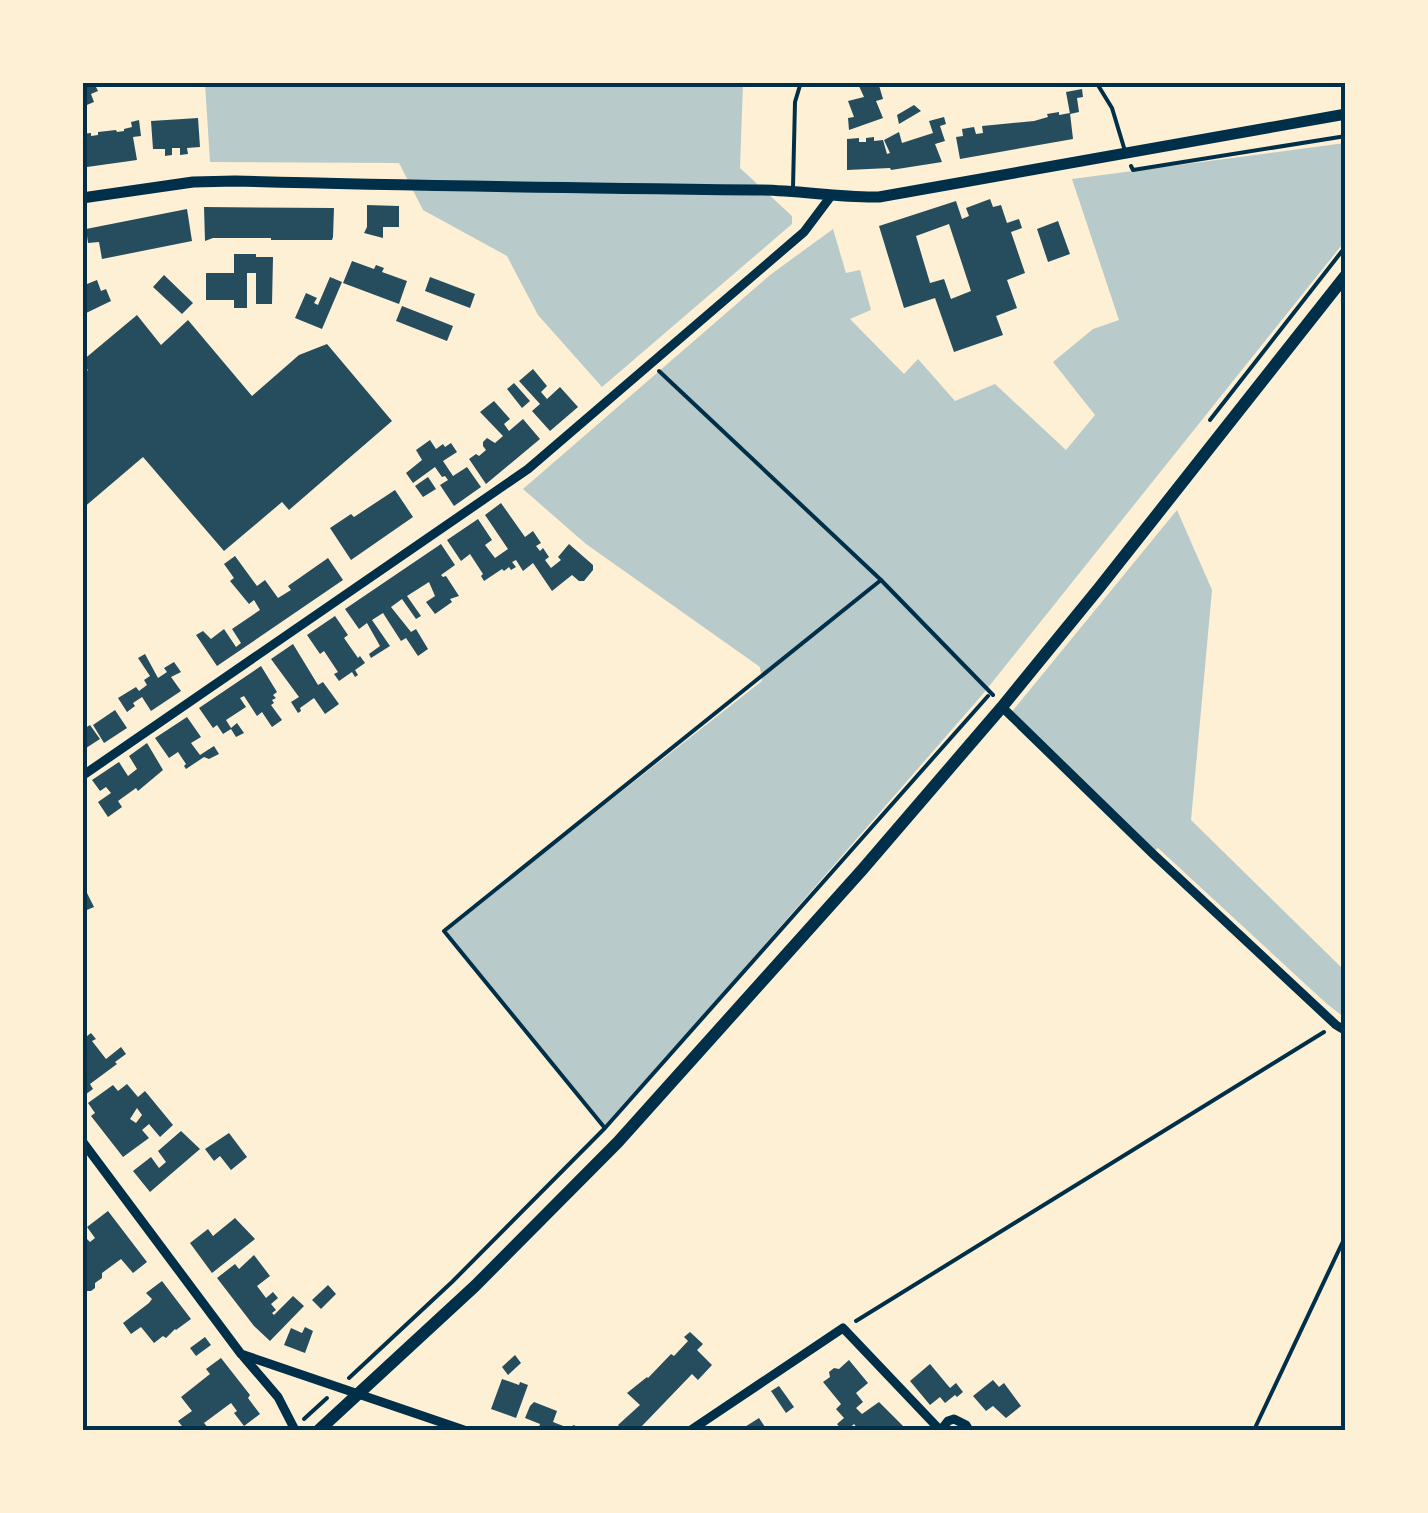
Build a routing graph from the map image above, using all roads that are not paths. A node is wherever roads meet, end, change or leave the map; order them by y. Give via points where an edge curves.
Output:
1 (801, 82) edge
2 (1096, 82) edge
3 (1346, 114) edge
4 (1126, 154) junction
5 (792, 192) junction
6 (831, 196) junction
7 (82, 198) edge
8 (1346, 276) edge
9 (1002, 707) junction
10 (82, 776) edge
11 (1341, 1028) edge
12 (82, 1141) edge
13 (241, 1354) junction
14 (358, 1393) junction
15 (294, 1430) edge
16 (319, 1430) edge
17 (464, 1430) edge
18 (690, 1430) edge
19 (941, 1430) edge
20 (969, 1430) edge

1 - 5 lane
2 - 4 lane
3 - 4 street
4 - 6 street via 879,197
5 - 6 street
5 - 7 street via 235,181
6 - 10 street via 804,232 528,470
8 - 9 main road
9 - 11 street
9 - 14 main road via 618,1142
12 - 13 street
13 - 14 street
13 - 15 street via 278,1396
14 - 16 main road
14 - 17 street
18 - 19 street via 843,1328
19 - 20 street via 954,1419

